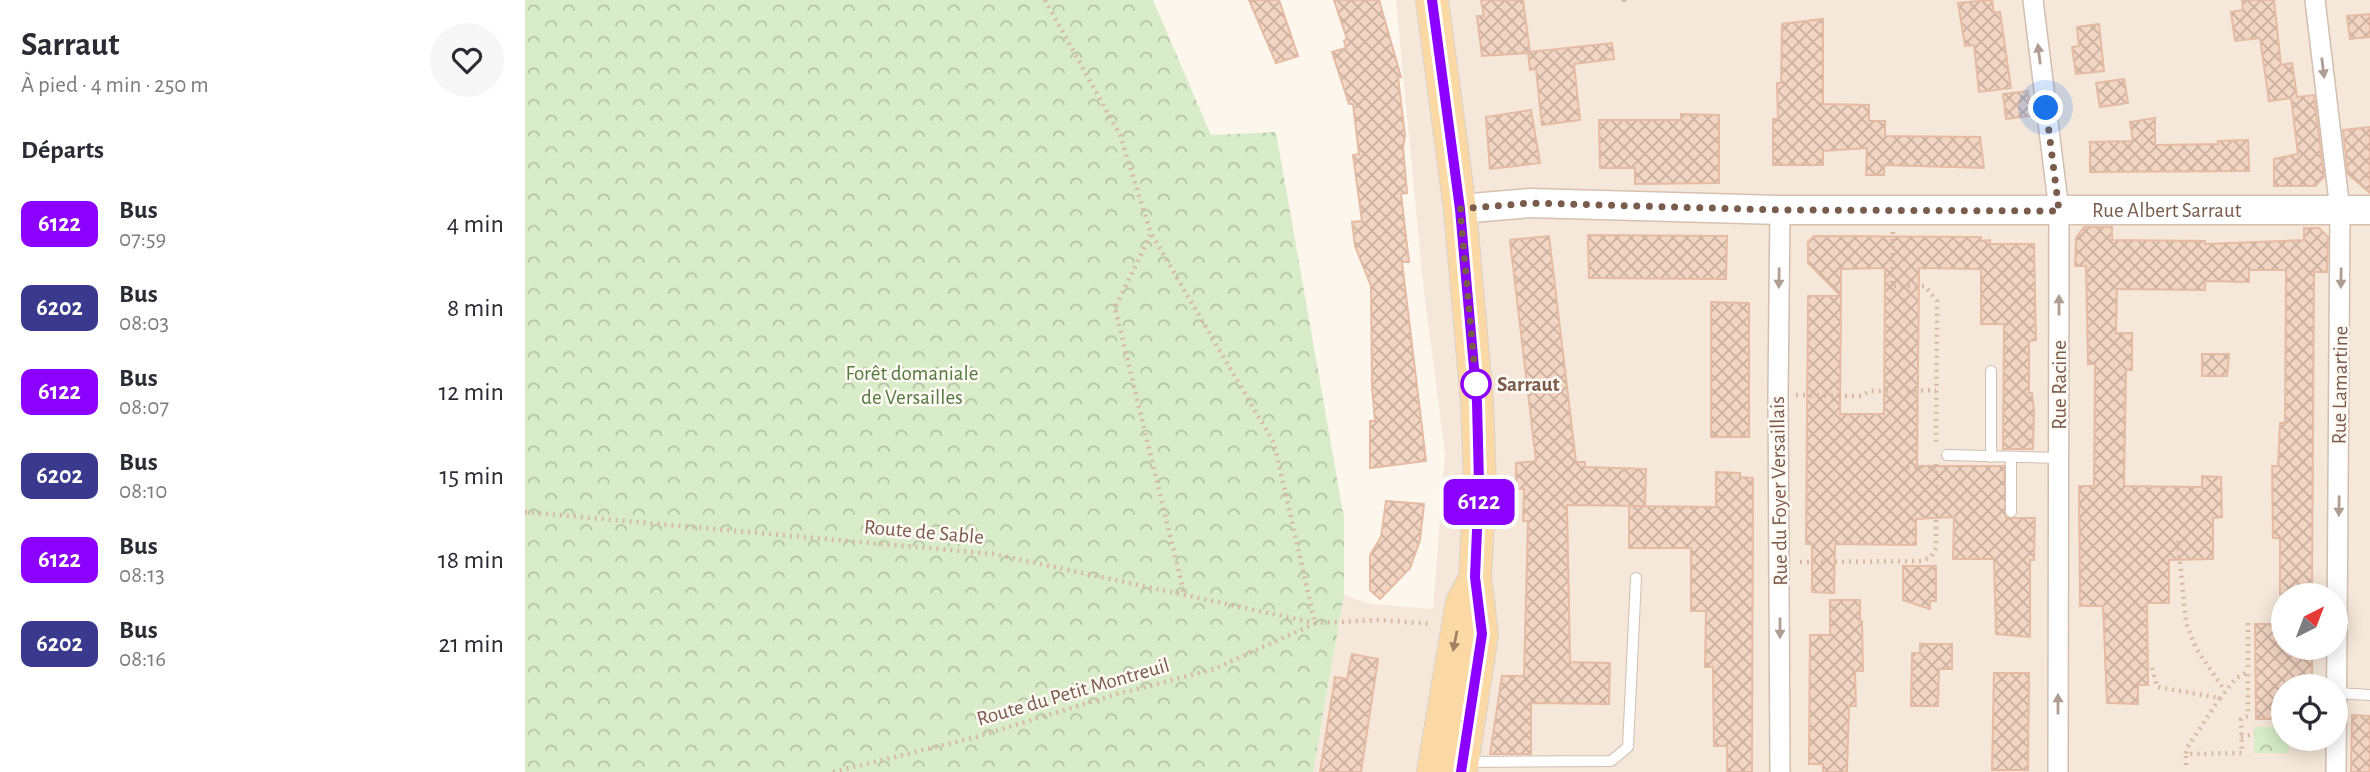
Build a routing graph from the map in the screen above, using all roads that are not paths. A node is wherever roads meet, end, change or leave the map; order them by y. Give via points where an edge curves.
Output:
1 (1432, 0) edge
2 (2032, 0) edge
3 (2315, 0) edge
4 (1460, 209) junction
5 (1780, 210) junction
6 (2340, 210) junction
7 (2370, 210) edge
8 (2059, 211) junction
9 (1991, 371) dead end
10 (1947, 455) dead end
11 (1991, 457) junction
12 (2011, 457) junction
13 (2059, 458) junction
14 (2011, 512) dead end
15 (1475, 577) junction
16 (1636, 578) dead end
17 (2337, 674) edge
18 (2348, 694) edge
19 (2370, 695) edge
20 (2336, 751) edge
21 (1462, 767) edge
22 (1433, 772) edge
23 (1780, 772) edge
24 (2058, 772) edge
25 (2336, 772) edge

1 - 4 main road
8 -> 2 street, Rue Racine
3 -> 6 street, Rue Lamartine
4 - 5 main road, Rue Albert Sarraut via 1530,203
4 - 15 main road via 1477,402
5 - 8 main road, Rue Albert Sarraut
5 -> 23 street, Rue du Foyer Versaillais
6 - 7 main road, Rue Albert Sarraut
6 - 8 main road, Rue Albert Sarraut
6 -> 17 street, Rue Lamartine
13 -> 8 street, Rue Racine
9 - 11 lane
10 - 11 lane
11 - 12 lane
12 - 13 lane
12 - 14 lane
24 -> 13 street, Rue Racine
15 - 21 main road via 1482,634
15 -> 22 main road via 1462,602
16 - 21 lane via 1628,747 1611,761
18 - 19 lane
20 - 25 street, Rue Lamartine

